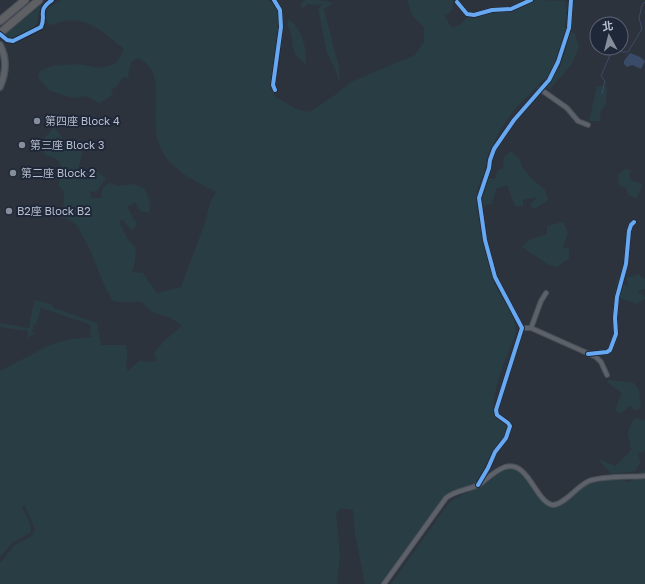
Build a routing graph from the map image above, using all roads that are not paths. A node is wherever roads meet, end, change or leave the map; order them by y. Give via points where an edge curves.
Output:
1 (25, 0) edge
2 (39, 0) edge
3 (274, 0) edge
4 (531, 0) edge
5 (569, 0) edge
6 (458, 2) dead end
7 (0, 21) edge
8 (0, 33) edge
9 (0, 45) edge
10 (0, 86) edge
11 (540, 89) junction
12 (275, 90) dead end
13 (588, 124) dead end
14 (634, 222) dead end
15 (546, 293) dead end
16 (522, 328) junction
17 (531, 328) junction
18 (588, 354) junction
19 (607, 375) dead end
20 (645, 476) edge
21 (478, 485) junction
22 (384, 584) edge

1 - 7 highway
2 - 8 highway
3 - 12 street via 280,10 281,27 273,85
4 - 6 street via 511,9 492,10 474,15 467,14
5 - 11 street via 570,20 567,38 549,80
9 - 10 street via 5,64
11 - 13 street via 567,108 578,121
11 - 16 street via 494,149 479,198 485,240 495,277
14 - 18 street via 629,231 626,264 617,297 616,334 610,350
15 - 17 street
16 - 17 street
16 - 21 street via 496,410 510,426 506,438 495,452
17 - 18 street
18 - 19 street via 602,362
20 - 21 street via 594,479 553,505 546,501 525,474 514,467 502,468
21 - 22 street via 452,494 444,500

